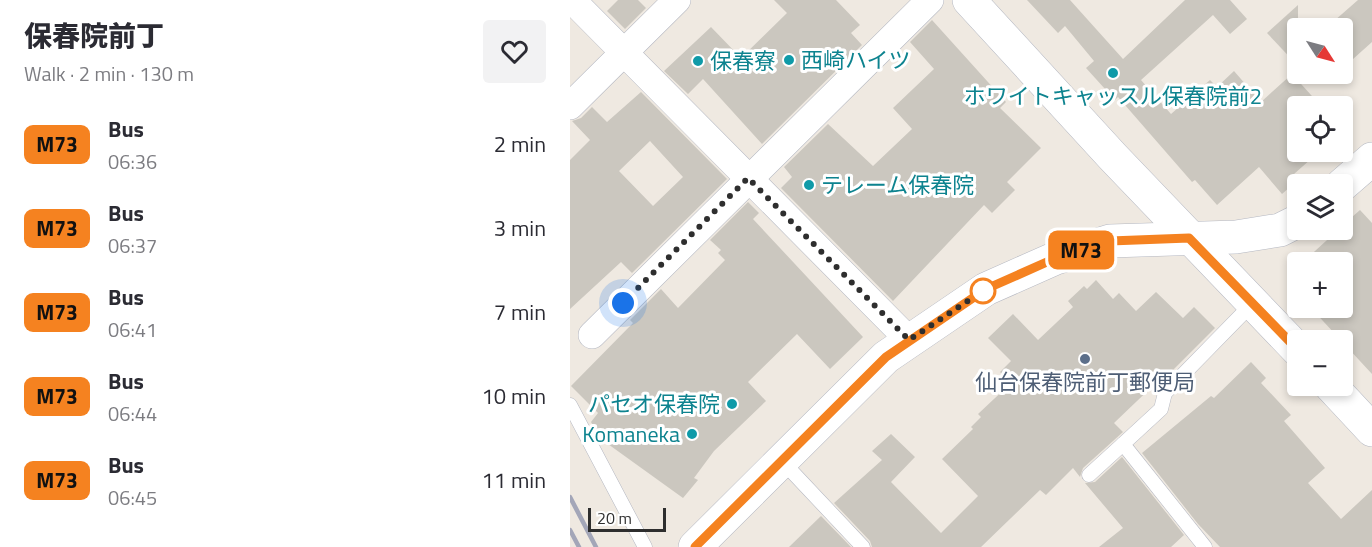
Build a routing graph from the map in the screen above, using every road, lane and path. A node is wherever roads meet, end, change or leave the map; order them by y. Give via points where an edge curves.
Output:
1 (572, 0) edge
2 (677, 0) edge
3 (930, 0) edge
4 (969, 0) edge
5 (623, 52) junction
6 (570, 106) edge
7 (1372, 159) edge
8 (1353, 175) edge
9 (748, 178) junction
10 (1287, 226) edge
11 (1189, 238) junction
12 (1254, 302) junction
13 (591, 335) dead end
14 (1287, 338) edge
15 (909, 340) junction
16 (1340, 396) edge
17 (570, 405) edge
18 (1372, 430) edge
19 (1124, 444) junction
20 (782, 461) junction
21 (1089, 475) dead end
22 (645, 547) edge
23 (695, 547) edge
24 (863, 547) edge
25 (1205, 547) edge

1 - 5 street
2 - 5 street
3 - 9 street
4 - 11 main road
5 - 6 street
5 - 9 street
7 - 8 main road
9 - 13 street
9 - 15 street
10 - 11 main road via 1236,237
11 - 12 main road
11 - 15 main road via 1110,241 1056,258 986,289
12 - 14 main road
12 - 19 lane via 1166,393 1161,409
15 - 20 main road via 886,357
16 - 18 main road
17 - 22 lane
19 - 21 lane
19 - 25 lane
20 - 23 main road
20 - 24 lane

